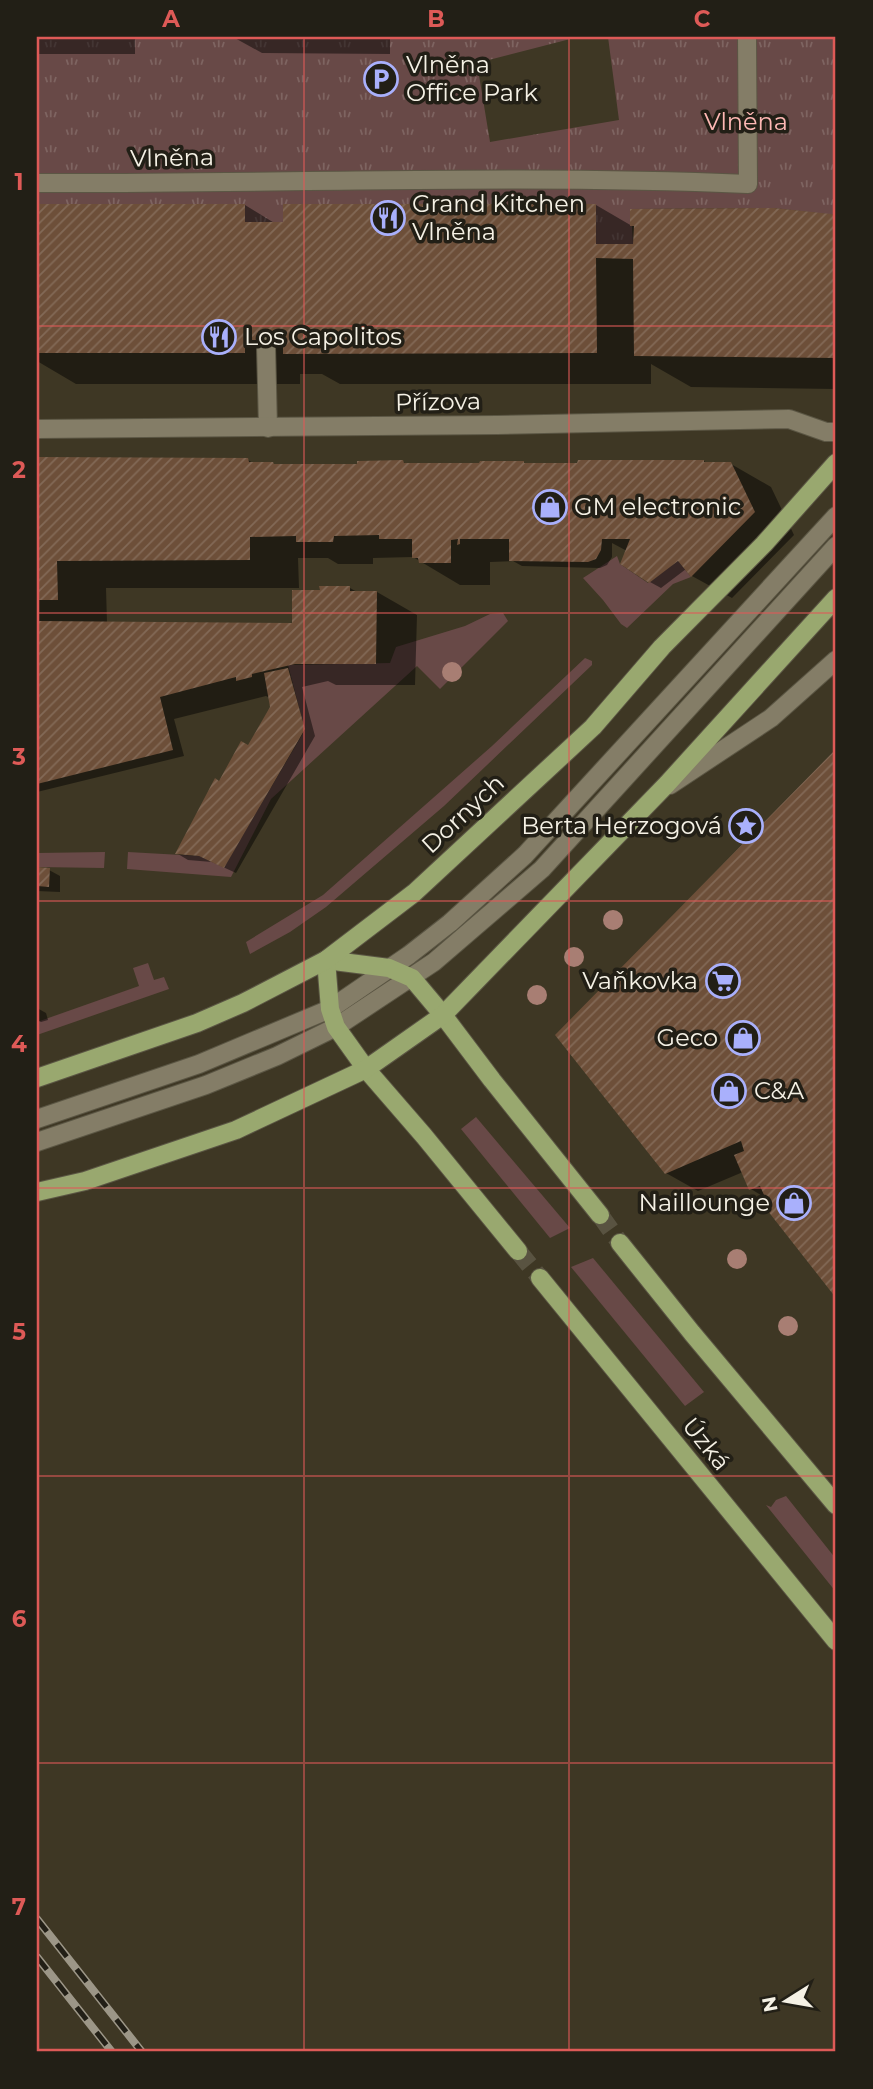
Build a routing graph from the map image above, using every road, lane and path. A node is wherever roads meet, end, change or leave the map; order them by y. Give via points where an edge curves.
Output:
1 (747, 37) edge
2 (37, 183) edge
3 (266, 346) dead end
4 (268, 428) junction
5 (37, 429) edge
6 (836, 432) edge
7 (836, 463) edge
8 (836, 516) edge
9 (836, 546) edge
10 (836, 598) edge
11 (835, 662) edge
12 (658, 793) junction
13 (326, 960) junction
14 (389, 968) junction
15 (412, 978) junction
16 (330, 1009) junction
17 (443, 1015) junction
18 (336, 1027) junction
19 (366, 1069) junction
20 (37, 1078) edge
21 (37, 1119) edge
22 (37, 1142) edge
23 (37, 1192) edge
24 (600, 1215) tunnel mouth
25 (620, 1243) tunnel mouth
26 (518, 1251) tunnel mouth
27 (540, 1278) tunnel mouth
28 (836, 1505) edge
29 (836, 1641) edge

1 - 2 street, Vlněna via 748,184 432,179
3 - 4 street
4 - 5 street, Přízova
4 - 6 street, Přízova via 789,419
7 - 13 main road, Dornych via 593,727 414,893
8 - 14 street via 525,855 450,923
9 - 15 street via 542,869
10 - 12 main road
11 - 12 street via 771,718
12 - 17 main road
13 - 14 main road
13 - 16 main road
13 - 20 main road, Dornych via 197,1023
14 - 15 main road
14 - 16 street
15 - 17 main road
15 - 18 street
16 - 18 main road
16 - 21 street via 199,1064
17 - 19 main road
17 - 24 main road
18 - 19 main road
18 - 22 street via 218,1080
19 - 23 main road via 236,1130 85,1181
19 - 26 main road
25 - 28 main road
27 - 29 main road, Úzká

